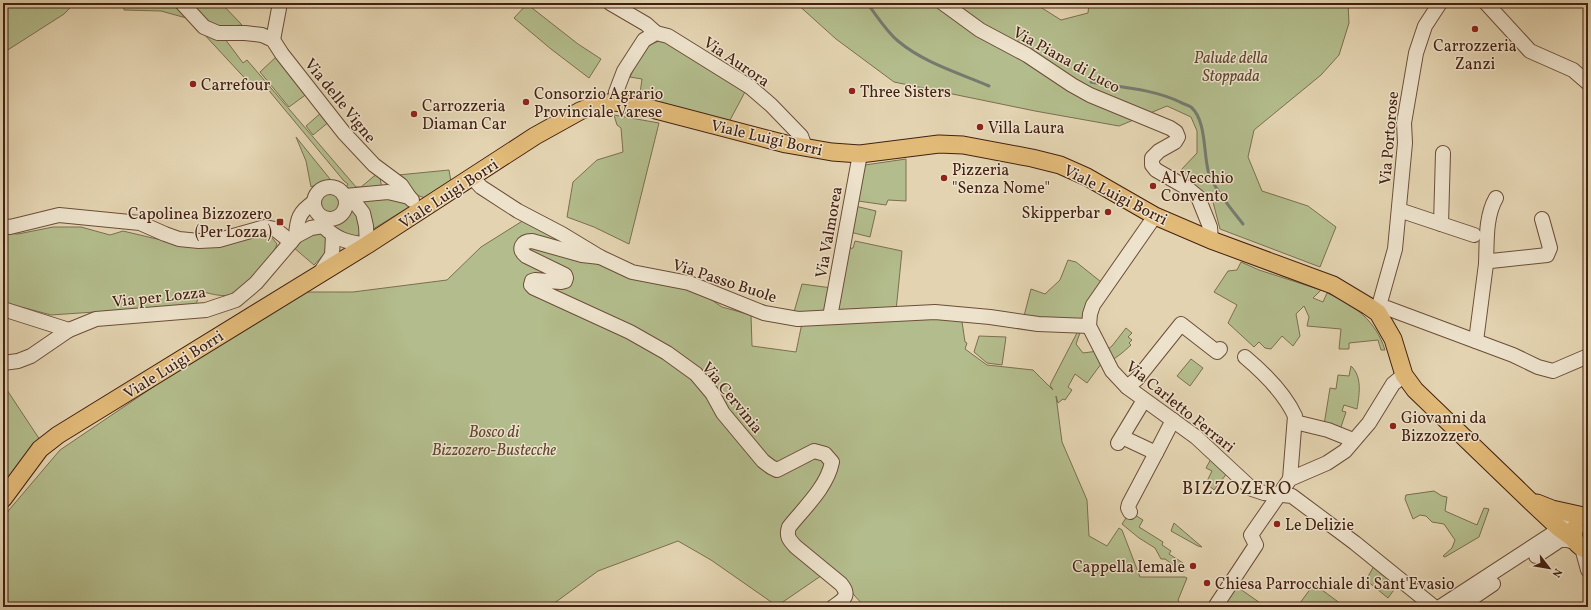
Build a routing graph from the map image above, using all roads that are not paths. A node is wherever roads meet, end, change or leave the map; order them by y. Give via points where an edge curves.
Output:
1 (182, 3) edge
2 (280, 3) edge
3 (610, 3) edge
4 (943, 3) edge
5 (1440, 3) edge
6 (1486, 3) edge
7 (656, 33) junction
8 (273, 40) junction
9 (1588, 83) edge
10 (615, 102) junction
11 (805, 147) junction
12 (1443, 153) dead end
13 (860, 154) junction
14 (388, 176) junction
15 (472, 177) junction
16 (388, 192) junction
17 (347, 196) junction
18 (410, 197) junction
19 (1496, 198) dead end
20 (314, 202) junction
21 (423, 209) junction
22 (1399, 210) junction
23 (1154, 216) junction
24 (1542, 219) dead end
25 (1441, 224) junction
26 (3, 226) edge
27 (327, 227) junction
28 (1474, 235) dead end
29 (294, 239) junction
30 (1211, 240) junction
31 (367, 245) junction
32 (600, 257) junction
33 (1486, 264) junction
34 (320, 273) junction
35 (3, 309) edge
36 (1375, 310) junction
37 (830, 317) junction
38 (1090, 326) junction
39 (69, 330) junction
40 (1476, 341) junction
41 (1220, 349) dead end
42 (1588, 356) edge
43 (1245, 357) dead end
44 (3, 363) edge
45 (1404, 375) junction
46 (1127, 387) junction
47 (1144, 400) junction
48 (1172, 420) junction
49 (1295, 422) junction
50 (1353, 440) junction
51 (1156, 453) junction
52 (1290, 479) junction
53 (1278, 494) junction
54 (3, 499) edge
55 (1528, 499) junction
56 (1130, 512) dead end
57 (1586, 519) edge
58 (1559, 528) junction
59 (1580, 545) edge
60 (1588, 570) edge
61 (833, 607) edge
62 (1215, 607) edge
63 (1434, 607) edge
64 (1440, 607) edge
65 (1459, 607) edge

1 - 8 street via 204,27 210,30 218,33 262,35
2 - 8 street
3 - 7 street, Via Aurora via 646,24
4 - 30 street, Via Piana di Luco via 980,30 1027,55 1078,88 1176,132 1178,137 1175,142 1159,150 1152,158 1152,165 1198,198 1210,227
5 - 22 street, Via Portorose via 1425,26 1416,53 1404,123 1405,143
6 - 9 street via 1530,51 1573,70
7 - 10 street via 644,40 624,71
7 - 11 street, Via Aurora via 668,36 750,87 801,136
8 - 14 street, Via delle Vigne via 344,133
10 - 11 main road, Viale Luigi Borri
10 - 15 main road, Viale Luigi Borri via 595,105 580,111 535,136
11 - 13 main road, Viale Luigi Borri
12 - 25 street
13 - 23 main road, Viale Luigi Borri via 940,144 963,145 1032,158 1060,165 1087,177
13 - 37 street, Via Valmorea
14 - 16 street
14 - 18 street, Via delle Vigne via 401,185
15 - 21 main road, Viale Luigi Borri
15 - 32 street, Via Passo Buole via 481,187 518,211
16 - 17 street
16 - 18 street
17 - 20 street via 336,187 326,187 318,192
17 - 27 street via 346,206
17 - 31 street via 363,213
18 - 21 street, Via delle Vigne
19 - 33 street via 1489,218
20 - 27 street
20 - 29 street via 304,208 297,221
21 - 31 main road, Viale Luigi Borri
22 - 25 street
22 - 36 street, Via Portorose via 1395,249
23 - 30 main road, Viale Luigi Borri
23 - 38 street via 1093,306
24 - 33 street via 1550,248 1547,255 1491,261
25 - 28 street
26 - 29 street via 10,227 70,216 140,223 179,239 219,240 265,228 275,229
27 - 29 street, Via per Lozza via 311,228
27 - 31 street via 350,242
27 - 34 street via 332,255
29 - 39 street, Via per Lozza via 256,283 236,300 206,310 96,319
30 - 36 main road, Viale Luigi Borri via 1333,285
31 - 34 main road, Viale Luigi Borri
32 - 37 street, Via Passo Buole via 632,272 689,283 764,313 798,319
32 - 61 street, Via Cervinia via 582,255 532,241 523,243 521,248 526,256 565,275 566,278 561,282 535,280 531,285 534,288 630,332 667,353 696,374 712,393 723,413 771,467 777,470 814,451 825,454 832,462 830,474 789,527 787,534 796,547 846,589 846,595
33 - 40 street
34 - 54 main road, Viale Luigi Borri via 58,435 40,449
35 - 39 street
36 - 40 street via 1387,308
36 - 45 main road, Viale Luigi Borri via 1393,339
37 - 38 street, Via Passo Buole via 935,312 1038,324
38 - 46 street, Via Carletto Ferrari via 1112,372
39 - 44 street, Via per Lozza via 31,356
40 - 42 street via 1553,371
41 - 46 street via 1216,352 1181,324
43 - 49 street via 1291,407
45 - 50 street via 1393,384 1369,423
45 - 55 main road, Viale Luigi Borri via 1415,390
46 - 47 street, Via Carletto Ferrari
47 - 48 street, Via Carletto Ferrari
47 - 51 street via 1120,440
48 - 51 street
48 - 53 street, Via Carletto Ferrari via 1211,450 1252,489
49 - 50 street via 1328,430
49 - 52 street
50 - 52 street via 1345,451 1327,463
51 - 56 street via 1129,504
52 - 53 street
53 - 62 street via 1251,534 1256,545
53 - 63 street, Via Carletto Ferrari via 1292,496 1310,509
55 - 57 main road, Viale Luigi Borri via 1552,510
55 - 58 main road, Viale Luigi Borri
57 - 58 street
57 - 59 main road via 1576,526 1574,532
58 - 59 main road, Viale Luigi Borri
58 - 64 street
59 - 60 street
59 - 65 street via 1560,540

